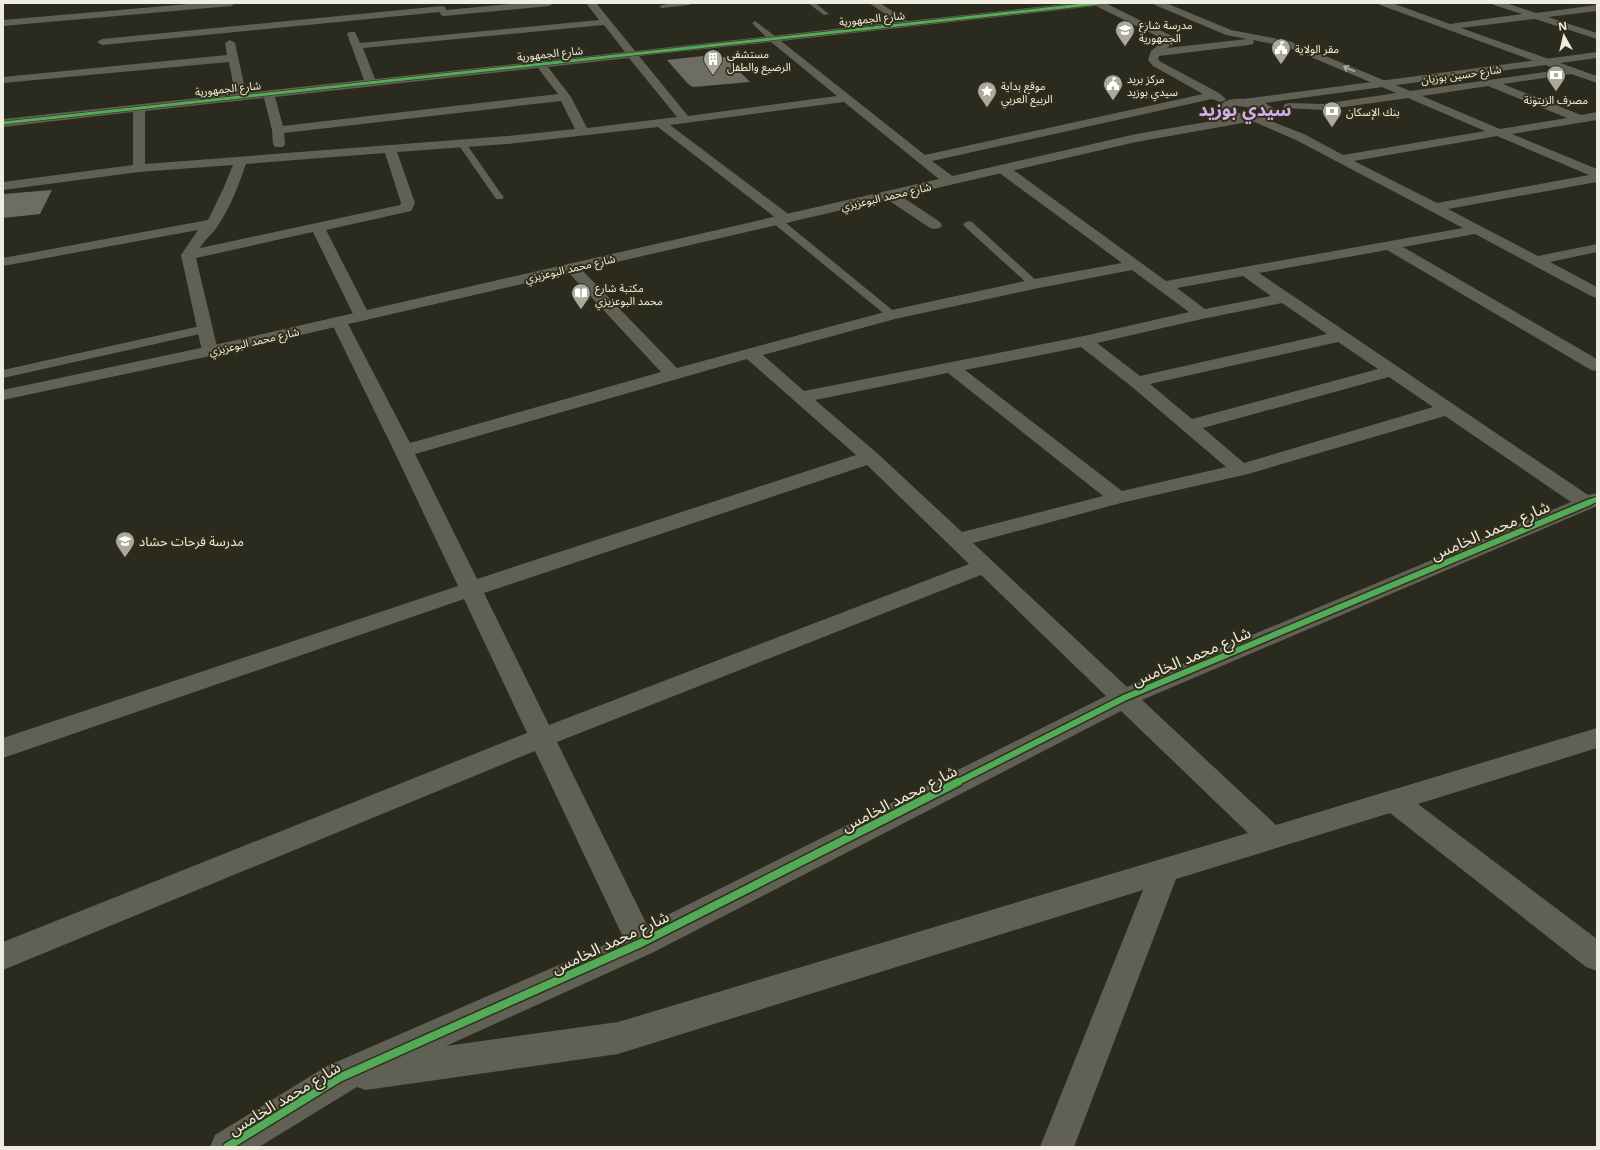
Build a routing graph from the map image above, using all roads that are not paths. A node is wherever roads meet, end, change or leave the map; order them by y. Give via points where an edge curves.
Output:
1 (231, 3) edge
2 (549, 3) edge
3 (591, 3) edge
4 (689, 3) edge
5 (811, 3) edge
6 (874, 3) edge
7 (1030, 3) edge
8 (1098, 3) edge
9 (1158, 3) edge
10 (1383, 3) edge
11 (1497, 3) edge
12 (1582, 3) edge
13 (206, 4) edge
14 (662, 6) dead end
15 (441, 8) edge
16 (1597, 8) edge
17 (1042, 9) junction
18 (103, 14) junction
19 (826, 14) dead end
20 (1536, 16) junction
21 (346, 18) junction
22 (605, 22) junction
23 (3, 23) edge
24 (755, 23) dead end
25 (906, 24) junction
26 (1449, 27) junction
27 (227, 30) junction
28 (1229, 33) junction
29 (458, 36) junction
30 (1208, 36) dead end
31 (1597, 36) edge
32 (773, 39) junction
33 (1264, 40) junction
34 (357, 46) junction
35 (632, 54) junction
36 (1155, 54) junction
37 (1597, 55) edge
38 (233, 58) junction
39 (1546, 62) junction
40 (541, 64) junction
41 (1572, 71) junction
42 (3, 80) edge
43 (1597, 80) edge
44 (372, 83) junction
45 (1490, 83) junction
46 (1385, 84) junction
47 (1325, 92) junction
48 (269, 94) junction
49 (1410, 94) junction
50 (1215, 96) junction
51 (241, 97) junction
52 (564, 98) junction
53 (846, 98) junction
54 (1246, 102) junction
55 (1227, 106) junction
56 (1289, 106) junction
57 (139, 108) junction
58 (1272, 114) junction
59 (1597, 116) edge
60 (1252, 118) junction
61 (684, 119) junction
62 (1582, 119) junction
63 (3, 123) edge
64 (660, 123) junction
65 (1597, 125) edge
66 (278, 130) junction
67 (583, 132) junction
68 (1499, 132) junction
69 (1300, 137) junction
70 (1136, 138) junction
71 (462, 144) junction
72 (390, 150) junction
73 (280, 157) junction
74 (922, 159) junction
75 (1341, 159) junction
76 (241, 161) junction
77 (139, 168) junction
78 (1003, 169) junction
79 (1597, 174) edge
80 (1597, 178) edge
81 (950, 181) junction
82 (3, 186) edge
83 (890, 195) junction
84 (499, 197) dead end
85 (1434, 208) junction
86 (782, 220) junction
87 (213, 223) junction
88 (968, 224) dead end
89 (935, 225) dead end
90 (318, 228) junction
91 (1476, 230) junction
92 (1388, 246) junction
93 (1597, 248) edge
94 (188, 255) junction
95 (1536, 261) junction
96 (3, 262) edge
97 (1134, 265) junction
98 (572, 268) junction
99 (1245, 271) junction
100 (1034, 284) junction
101 (1163, 286) junction
102 (1597, 293) edge
103 (1284, 298) junction
104 (1202, 314) junction
105 (892, 315) junction
106 (362, 316) junction
107 (339, 322) junction
108 (204, 329) junction
109 (1340, 336) junction
110 (1084, 342) junction
111 (210, 351) junction
112 (750, 353) junction
113 (1597, 366) edge
114 (952, 368) junction
115 (1391, 371) junction
116 (3, 374) edge
117 (673, 374) junction
118 (1137, 382) junction
119 (3, 395) edge
120 (800, 398) junction
121 (1448, 409) junction
122 (1189, 426) junction
123 (404, 451) junction
124 (870, 457) junction
125 (1241, 470) junction
126 (1118, 498) junction
127 (1592, 501) edge
128 (958, 540) junction
129 (985, 566) junction
130 (471, 589) junction
131 (1124, 698) junction
132 (541, 738) junction
133 (1597, 738) edge
134 (3, 748) edge
135 (1393, 800) junction
136 (1271, 838) junction
137 (1165, 871) junction
138 (640, 943) junction
139 (3, 956) edge
140 (1597, 957) edge
141 (339, 1078) junction
142 (227, 1147) edge
143 (1057, 1147) edge

1 - 13 street
2 - 15 street
3 - 22 street
4 - 14 lane
5 - 19 lane
6 - 25 street
7 - 17 street
8 - 17 street, شارع الجمهورية
8 - 36 street via 1176,39
9 - 28 street
10 - 26 street
11 - 20 street
12 - 16 street
13 - 18 street
15 - 21 street
15 - 29 street
16 - 20 street
17 - 25 street, شارع الجمهورية
18 - 23 street
18 - 27 street via 102,38
20 - 26 street
20 - 31 street
21 - 27 street
21 - 34 street
22 - 29 street
22 - 35 street
24 - 32 lane
25 - 32 street, شارع الجمهورية
26 - 39 street
27 - 38 street
28 - 30 street
28 - 33 street
29 - 34 street
32 - 35 street, شارع الجمهورية
32 - 53 street
33 - 36 street
46 -> 33 street via 1296,47
34 - 44 street
35 - 40 street, شارع الجمهورية
35 - 61 street
36 - 50 street via 1153,60 1156,64
37 - 39 main road, شارع حسين بوزيان
38 - 42 street via 98,67
38 - 51 street
39 - 41 street
39 - 46 main road, شارع حسين بوزيان
40 - 44 street, شارع الجمهورية
40 - 52 street
41 - 43 street
41 - 45 street
44 - 48 street, شارع الجمهورية
45 - 49 street
45 - 62 street
46 - 47 main road, شارع حسين بوزيان
46 - 49 street
47 - 54 main road, شارع حسين بوزيان
47 - 56 main road, شارع حسين بوزيان
48 - 51 street, شارع الجمهورية
48 - 66 street
49 - 56 street via 1323,107
49 - 68 street
50 - 55 street
50 - 74 street
51 - 57 street, شارع الجمهورية
52 - 66 street
52 - 67 street
53 - 61 street
53 - 74 street
54 - 55 main road, شارع حسين بوزيان
54 - 58 main road via 1264,106
55 - 60 main road via 1232,115
55 - 70 main road, شارع محمد البوعزيزي via 1199,120
56 - 58 main road, شارع حسين بوزيان
57 - 63 street, شارع الجمهورية
57 - 77 street
58 - 60 main road, شارع حسين بوزيان
58 - 69 street
59 - 62 street
60 - 69 street
60 - 70 main road, شارع محمد البوعزيزي
61 - 64 street
62 - 65 street
62 - 68 street
64 - 67 street
64 - 86 street
66 - 73 street
67 - 71 street
68 - 75 street
68 - 79 street
69 - 75 street
70 - 78 main road, شارع محمد البوعزيزي
71 - 72 street
71 - 84 lane
72 - 73 street
72 - 90 street via 408,203 406,208
73 - 76 street
74 - 81 street
75 - 85 street
76 - 77 street
76 - 87 street
77 - 82 street
78 - 81 main road, شارع محمد البوعزيزي
78 - 97 street
80 - 85 street
81 - 83 main road, شارع محمد البوعزيزي
83 - 86 main road, شارع محمد البوعزيزي
83 - 89 street
85 - 91 street
86 - 98 main road, شارع محمد البوعزيزي
86 - 105 lane
87 - 94 street via 199,237
87 - 96 street
88 - 100 lane
90 - 94 street
90 - 106 street
91 - 92 street
91 - 95 street
92 - 99 street
92 - 113 street
93 - 95 street
94 - 108 street
95 - 102 street
97 - 100 street
97 - 101 street
98 - 106 main road, شارع محمد البوعزيزي
98 - 117 street
99 - 101 street
99 - 103 street
100 - 105 street
101 - 104 street
103 - 104 street
103 - 109 street
104 - 110 street
105 - 112 street
106 - 107 main road, شارع محمد البوعزيزي
107 - 111 main road, شارع محمد البوعزيزي
107 - 123 street
108 - 111 street
108 - 116 lane
109 - 115 street
109 - 118 street
110 - 114 street
110 - 118 street
111 - 119 main road, شارع محمد البوعزيزي
112 - 117 street
112 - 120 street
114 - 120 street
114 - 126 street
115 - 121 street
115 - 122 street
117 - 123 street
118 - 122 street
120 - 124 street
121 - 125 street
121 - 127 street
122 - 125 street
123 - 130 street
124 - 128 street
124 - 130 street
125 - 126 street
126 - 128 street
127 - 131 street, شارع محمد الخامس
128 - 129 street
129 - 131 street
129 - 132 street
130 - 132 street
130 - 134 street
131 - 136 street
131 - 138 street, شارع محمد الخامس
132 - 138 street
132 - 139 street
133 - 135 street
135 - 136 street
135 - 140 street
136 - 137 street
137 - 141 street via 618,1038
137 - 143 street
138 - 141 street, شارع محمد الخامس
141 - 142 street, شارع محمد الخامس

